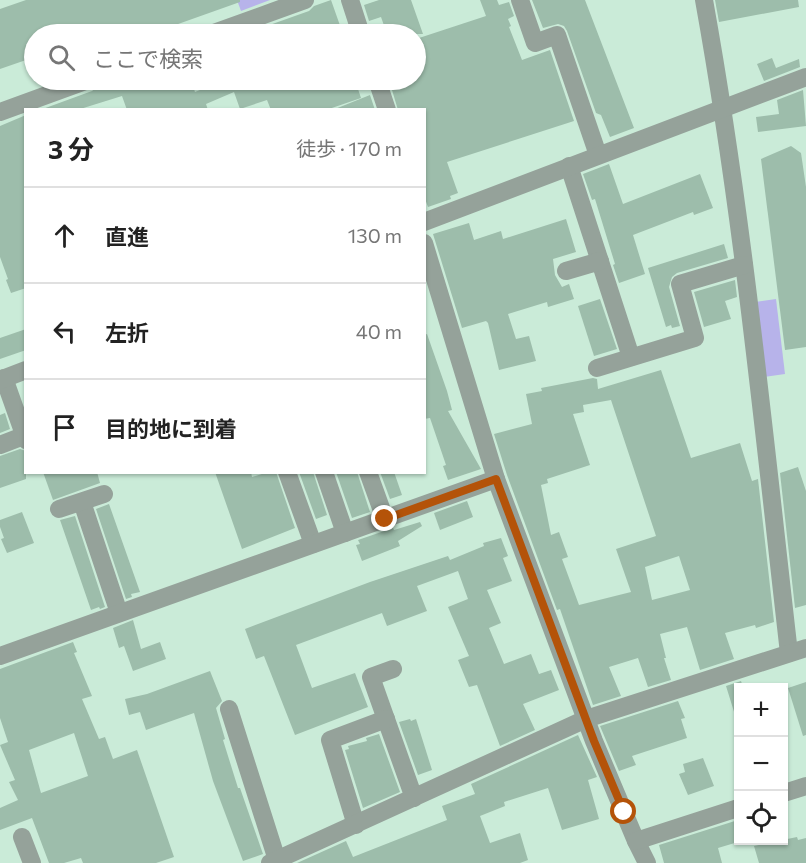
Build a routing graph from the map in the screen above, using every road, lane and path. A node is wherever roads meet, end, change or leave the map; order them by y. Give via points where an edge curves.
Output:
1 (305, 0) edge
2 (350, 0) edge
3 (520, 0) edge
4 (704, 0) edge
5 (239, 24) edge
6 (358, 24) edge
7 (806, 77) edge
8 (60, 90) edge
9 (380, 90) edge
10 (386, 108) edge
11 (723, 108) junction
12 (0, 112) edge
13 (598, 155) junction
14 (569, 166) junction
15 (426, 221) edge
16 (426, 250) edge
17 (600, 261) junction
18 (744, 265) junction
19 (566, 271) dead end
20 (631, 357) junction
21 (597, 368) dead end
22 (24, 371) edge
23 (2, 379) edge
24 (24, 434) edge
25 (24, 437) edge
26 (0, 445) edge
27 (288, 474) edge
28 (325, 474) edge
29 (369, 474) edge
30 (496, 479) junction
31 (104, 494) dead end
32 (82, 502) junction
33 (59, 509) dead end
34 (385, 519) junction
35 (345, 533) junction
36 (313, 544) junction
37 (119, 613) junction
38 (798, 651) edge
39 (0, 656) edge
40 (386, 665) dead end
41 (229, 709) dead end
42 (386, 719) junction
43 (586, 719) junction
44 (806, 786) edge
45 (788, 791) edge
46 (414, 798) junction
47 (734, 809) edge
48 (356, 825) junction
49 (636, 841) junction
50 (274, 862) edge
51 (647, 863) edge

1 - 5 street
2 - 6 street
3 - 13 street via 535,43 557,35
4 - 11 street
7 - 11 street
8 - 12 street
9 - 10 street
11 - 13 street
11 - 18 street
13 - 14 street
14 - 15 street
14 - 17 street
16 - 30 street
17 - 19 street
17 - 20 street
18 - 20 street via 680,284 695,338
18 - 38 street
20 - 21 street
22 - 23 street
23 - 24 street
25 - 26 street
27 - 36 street
28 - 35 street
29 - 34 street
30 - 34 street
30 - 43 street
31 - 32 street
32 - 33 street
32 - 37 street
34 - 35 street
35 - 36 street
36 - 37 street
37 - 39 street
38 - 43 street
40 - 42 street via 371,677
41 - 50 street
42 - 46 street
42 - 48 street via 330,740
43 - 46 street
43 - 49 street
44 - 45 street
46 - 48 street
47 - 49 street
48 - 50 street
49 - 51 street

